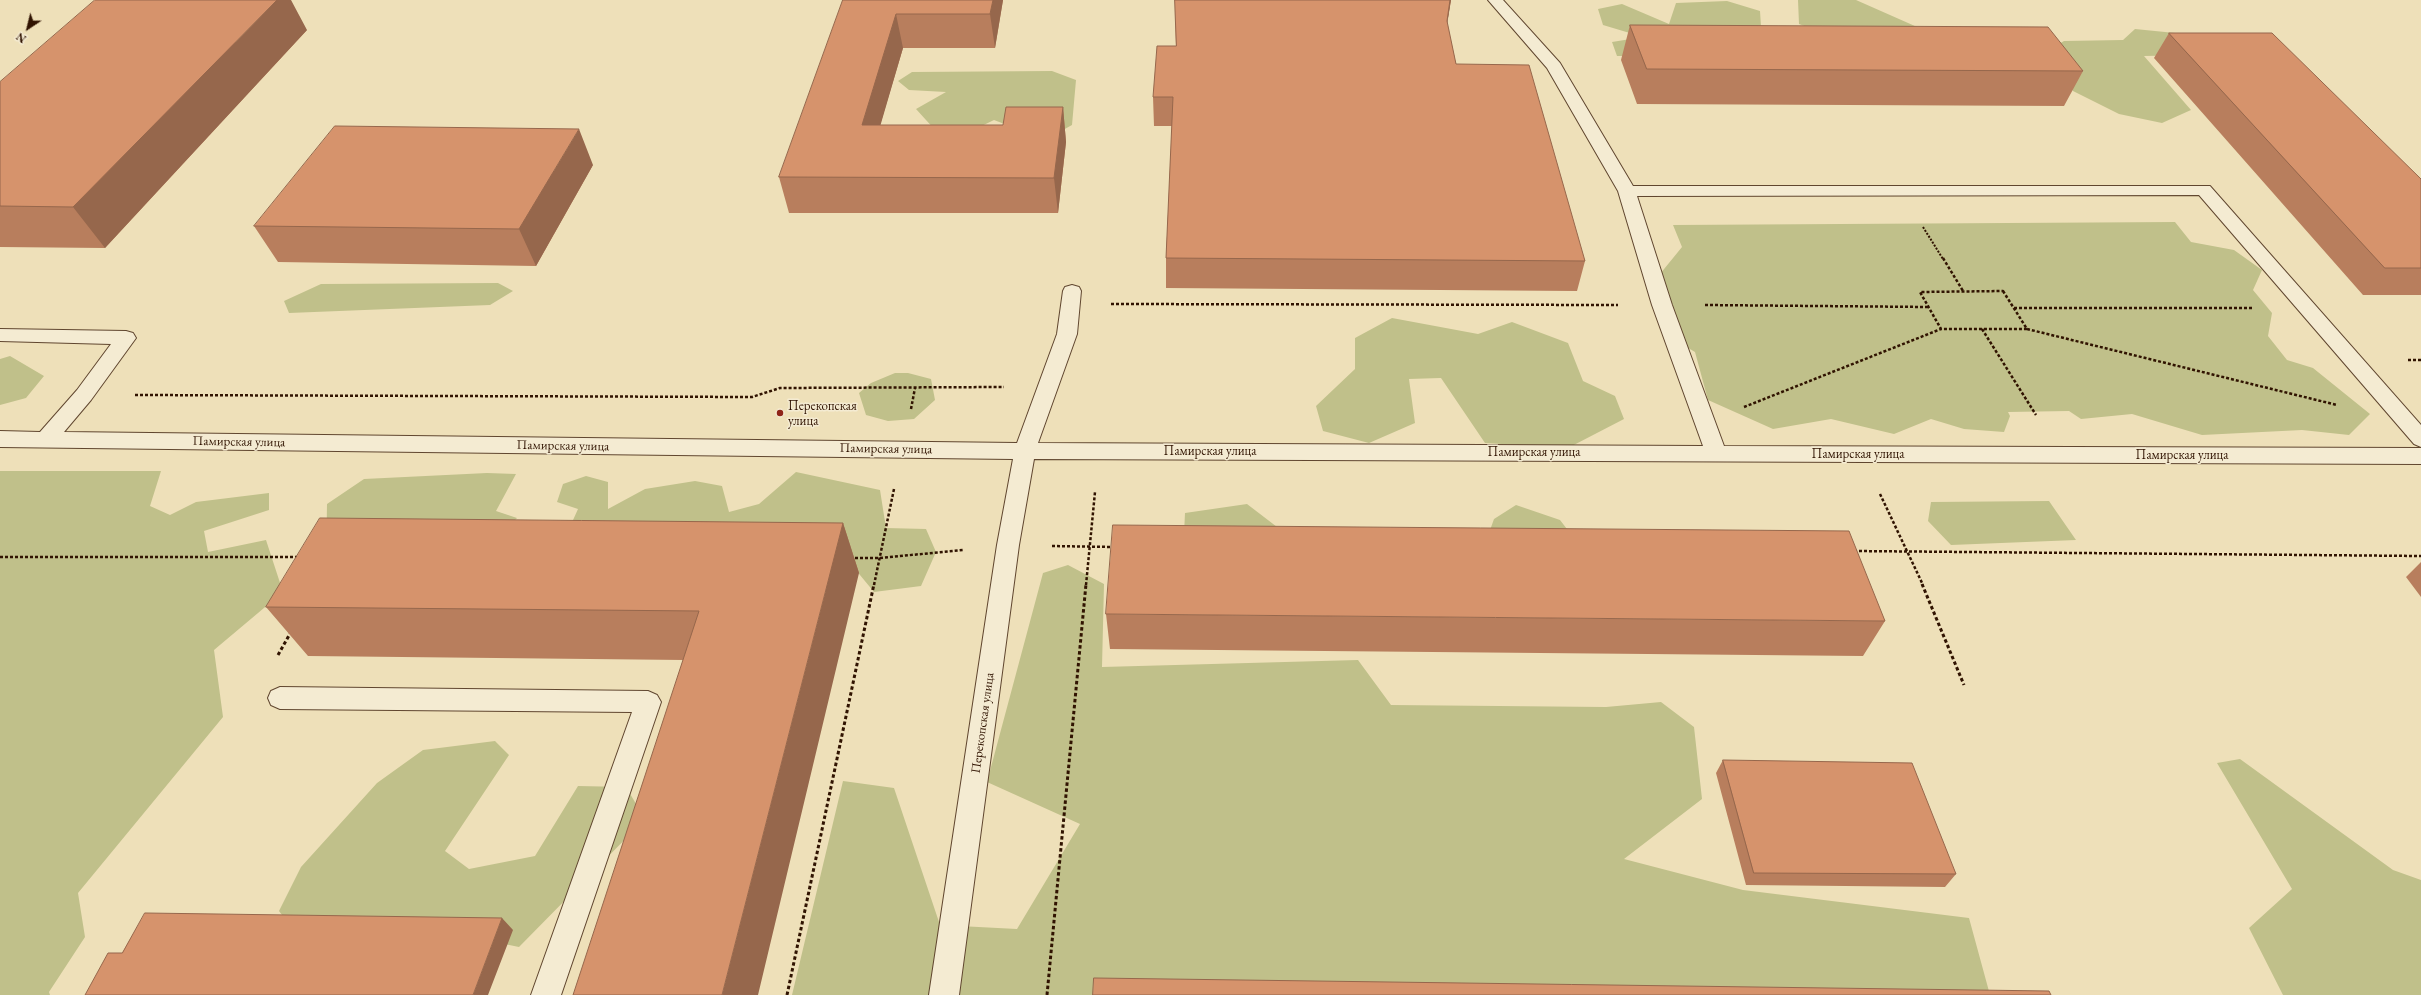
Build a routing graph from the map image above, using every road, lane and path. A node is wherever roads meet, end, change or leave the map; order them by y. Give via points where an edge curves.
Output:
1 (1495, 0) edge
2 (1901, 190) junction
3 (1627, 191) junction
4 (1963, 291) junction
5 (1071, 298) joint
6 (1662, 305) junction
7 (2306, 307) junction
8 (1928, 308) junction
9 (2014, 308) junction
10 (1941, 329) junction
11 (1982, 329) junction
12 (2027, 329) junction
13 (0, 335) edge
14 (1048, 386) junction
15 (915, 388) junction
16 (84, 395) junction
17 (2037, 416) dead end
18 (1705, 422) junction
19 (2407, 423) junction
20 (2421, 439) edge
21 (0, 440) edge
22 (45, 440) junction
23 (902, 449) junction
24 (1025, 451) junction
25 (1099, 451) junction
26 (1716, 453) junction
27 (1860, 454) junction
28 (2421, 456) edge
29 (1008, 546) junction
30 (1090, 547) junction
31 (1122, 547) edge
32 (1846, 551) edge
33 (1909, 552) junction
34 (2421, 556) edge
35 (0, 557) edge
36 (302, 557) edge
37 (848, 558) dead end
38 (880, 558) junction
39 (292, 630) edge
40 (1964, 685) dead end
41 (280, 698) joint
42 (546, 995) edge
43 (787, 995) edge
44 (944, 995) edge
45 (1047, 995) edge

1 - 3 street via 1554,66
2 - 3 street
2 - 4 path
2 - 7 street via 2204,190
3 - 6 street
4 - 8 path via 1920,292
4 - 9 path via 2003,291
5 - 6 path
5 - 14 street, Перекопская улица via 1067,334
6 - 8 path
6 - 18 street
7 - 9 path
7 - 19 street
8 - 10 path
9 - 12 path
10 - 11 path
10 - 18 path
11 - 12 path
11 - 17 path
12 - 19 path
13 - 16 street via 126,338
14 - 15 path
14 - 24 street, Перекопская улица
15 - 16 path via 780,388 752,397
15 - 23 path
16 - 22 street
18 - 26 street
19 - 20 street
21 - 22 street, Памирская улица
22 - 23 street, Памирская улица
23 - 24 street, Памирская улица
23 - 38 path
24 - 25 street, Памирская улица
24 - 29 street, Перекопская улица
25 - 26 street, Памирская улица
25 - 30 path
26 - 27 street, Памирская улица
27 - 28 street, Памирская улица
27 - 33 path
29 - 30 path
29 - 38 path
29 - 44 street, Перекопская улица
30 - 31 path
30 - 45 path
32 - 33 path
33 - 34 path
33 - 40 path
35 - 36 path
37 - 38 path
38 - 43 path
39 - 41 path via 273,664
41 - 42 street via 648,702

